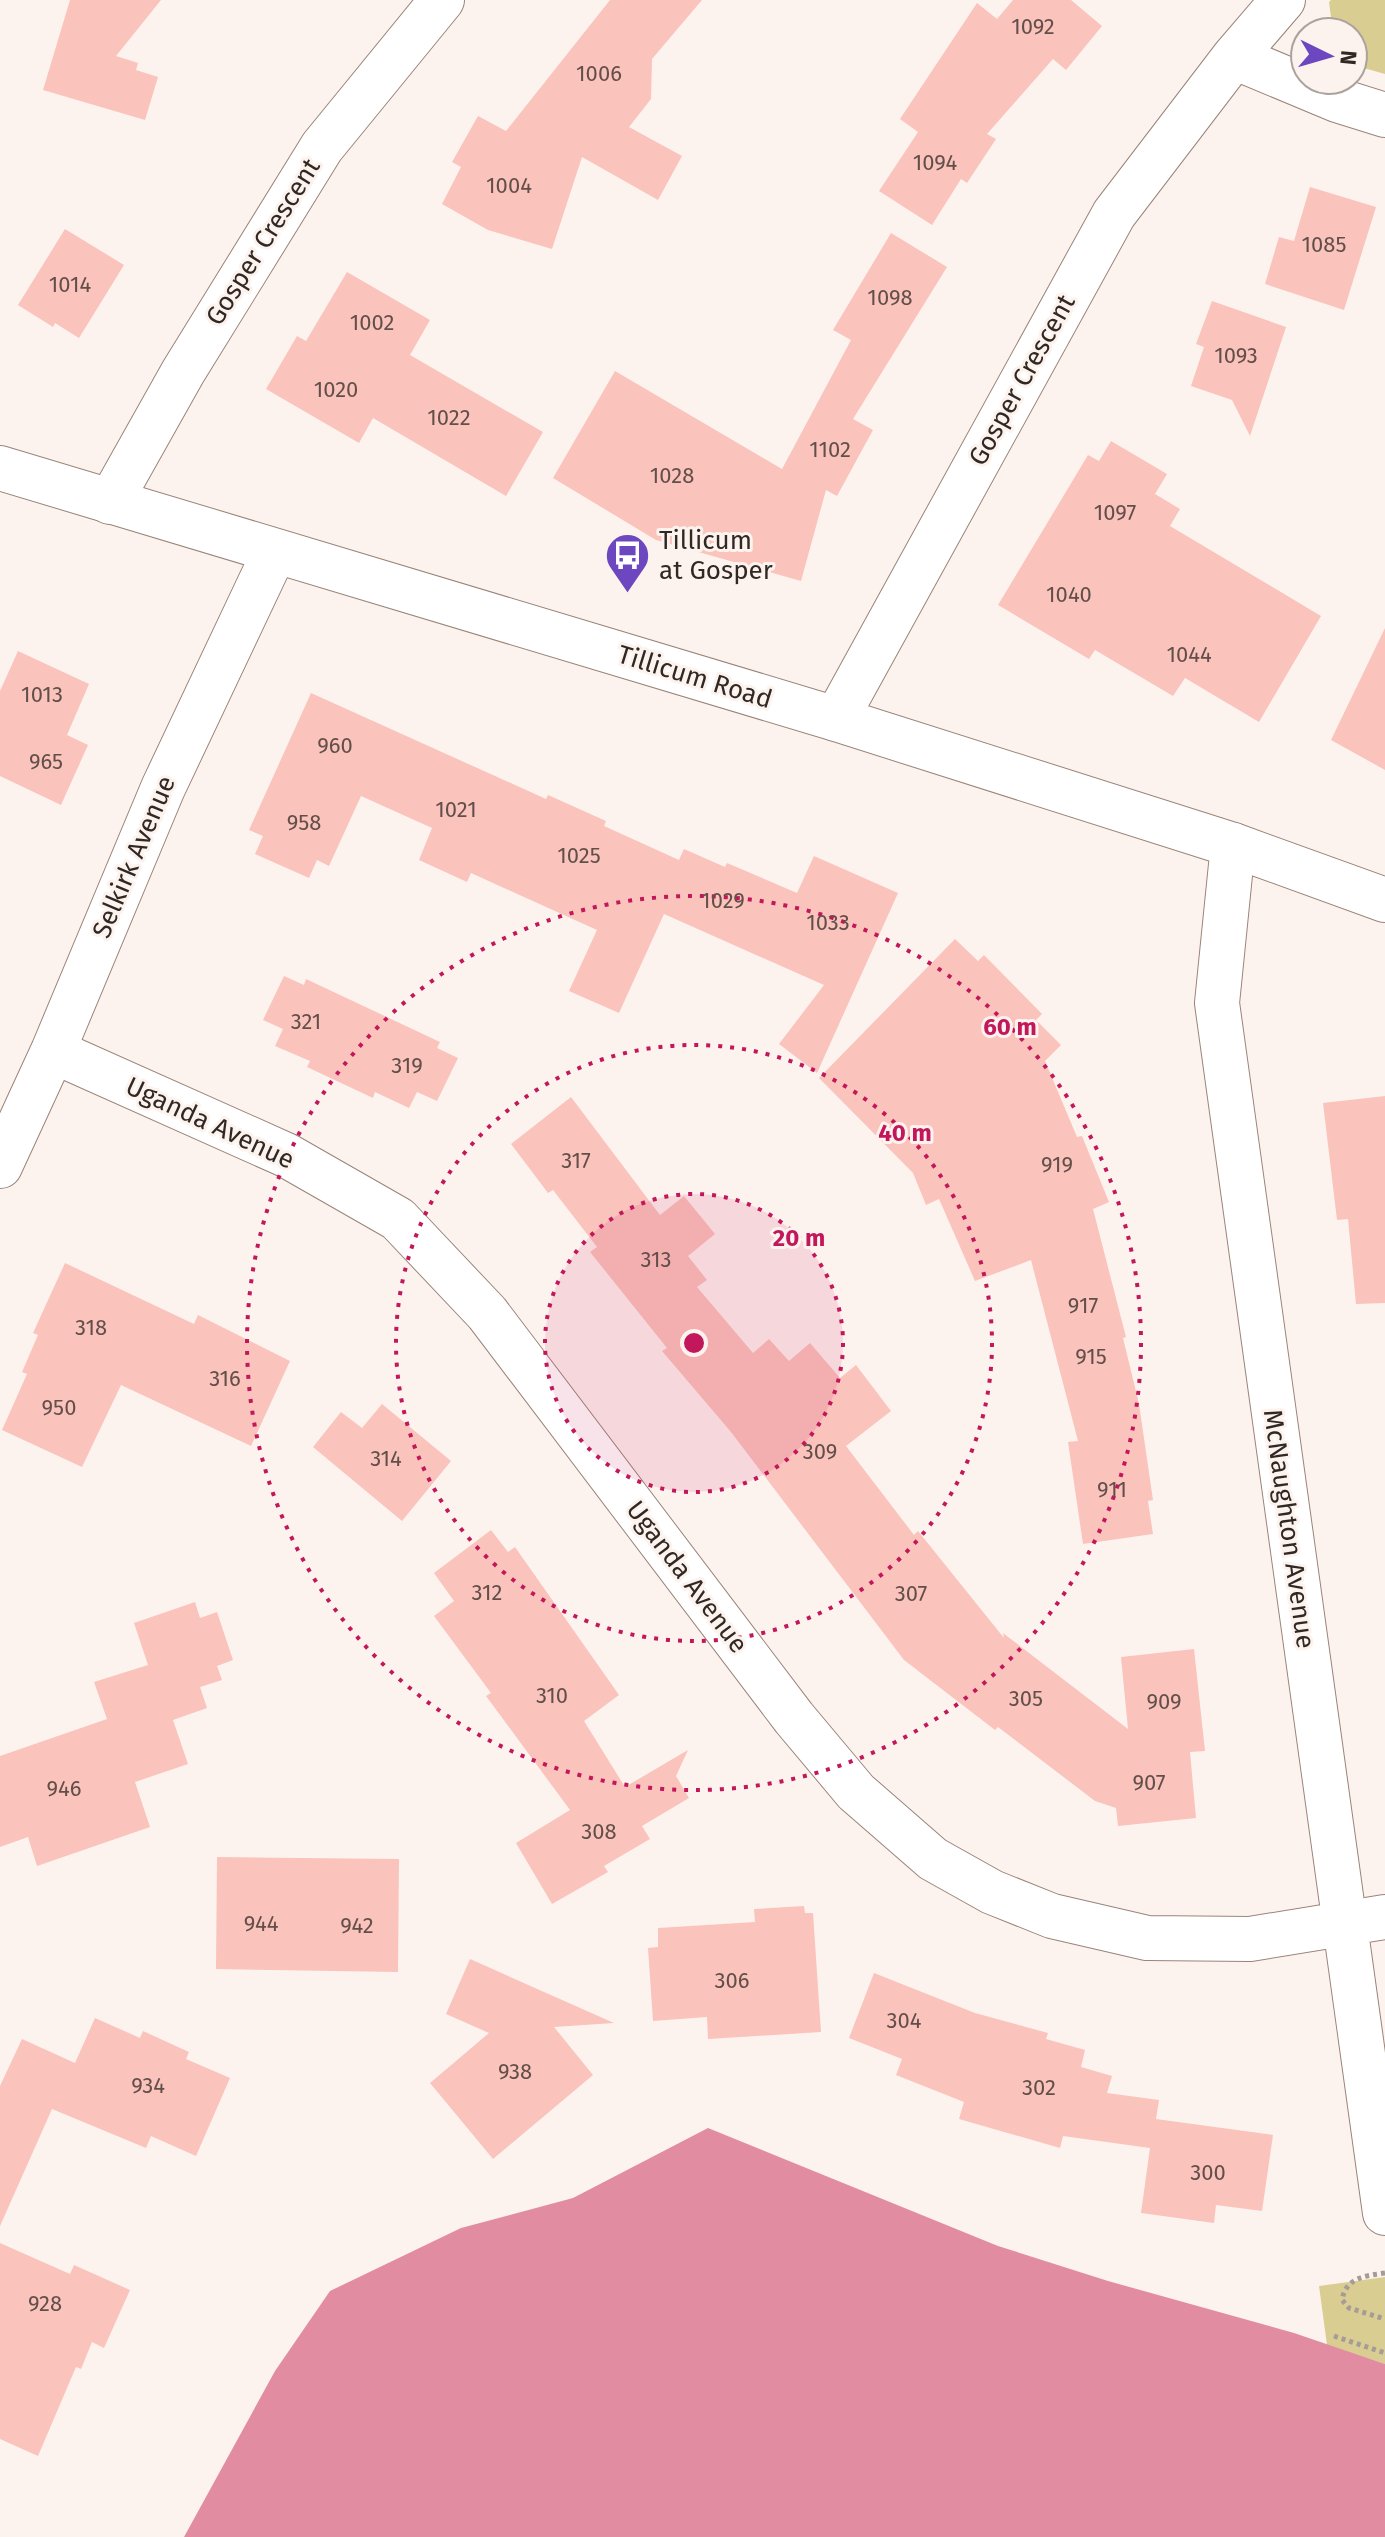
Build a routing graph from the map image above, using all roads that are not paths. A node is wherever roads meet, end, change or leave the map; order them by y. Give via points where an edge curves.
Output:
1 (442, 0) edge
2 (1283, 0) edge
3 (1234, 57) junction
4 (1385, 115) edge
5 (0, 468) edge
6 (110, 502) junction
7 (275, 551) junction
8 (836, 719) junction
9 (1233, 845) junction
10 (1385, 900) edge
11 (53, 1051) junction
12 (0, 1166) edge
13 (1364, 1920) edge
14 (1385, 2213) edge

1 - 6 street, Gosper Crescent via 322,147
2 - 3 street, Gosper Crescent
3 - 4 street
3 - 8 street, Gosper Crescent via 1114,214
5 - 6 street, Tillicum Road
6 - 7 street, Tillicum Road
7 - 8 street, Tillicum Road
7 - 11 street, Selkirk Avenue via 163,788
8 - 9 street, Tillicum Road
9 - 10 street, Tillicum Road
9 - 13 street, McNaughton Avenue via 1217,1003
11 - 12 street, Selkirk Avenue
11 - 13 street, Uganda Avenue via 286,1155 398,1219 487,1313 794,1718 856,1792 933,1859 992,1892 1052,1916 1147,1938 1250,1939
13 - 14 street, McNaughton Avenue

